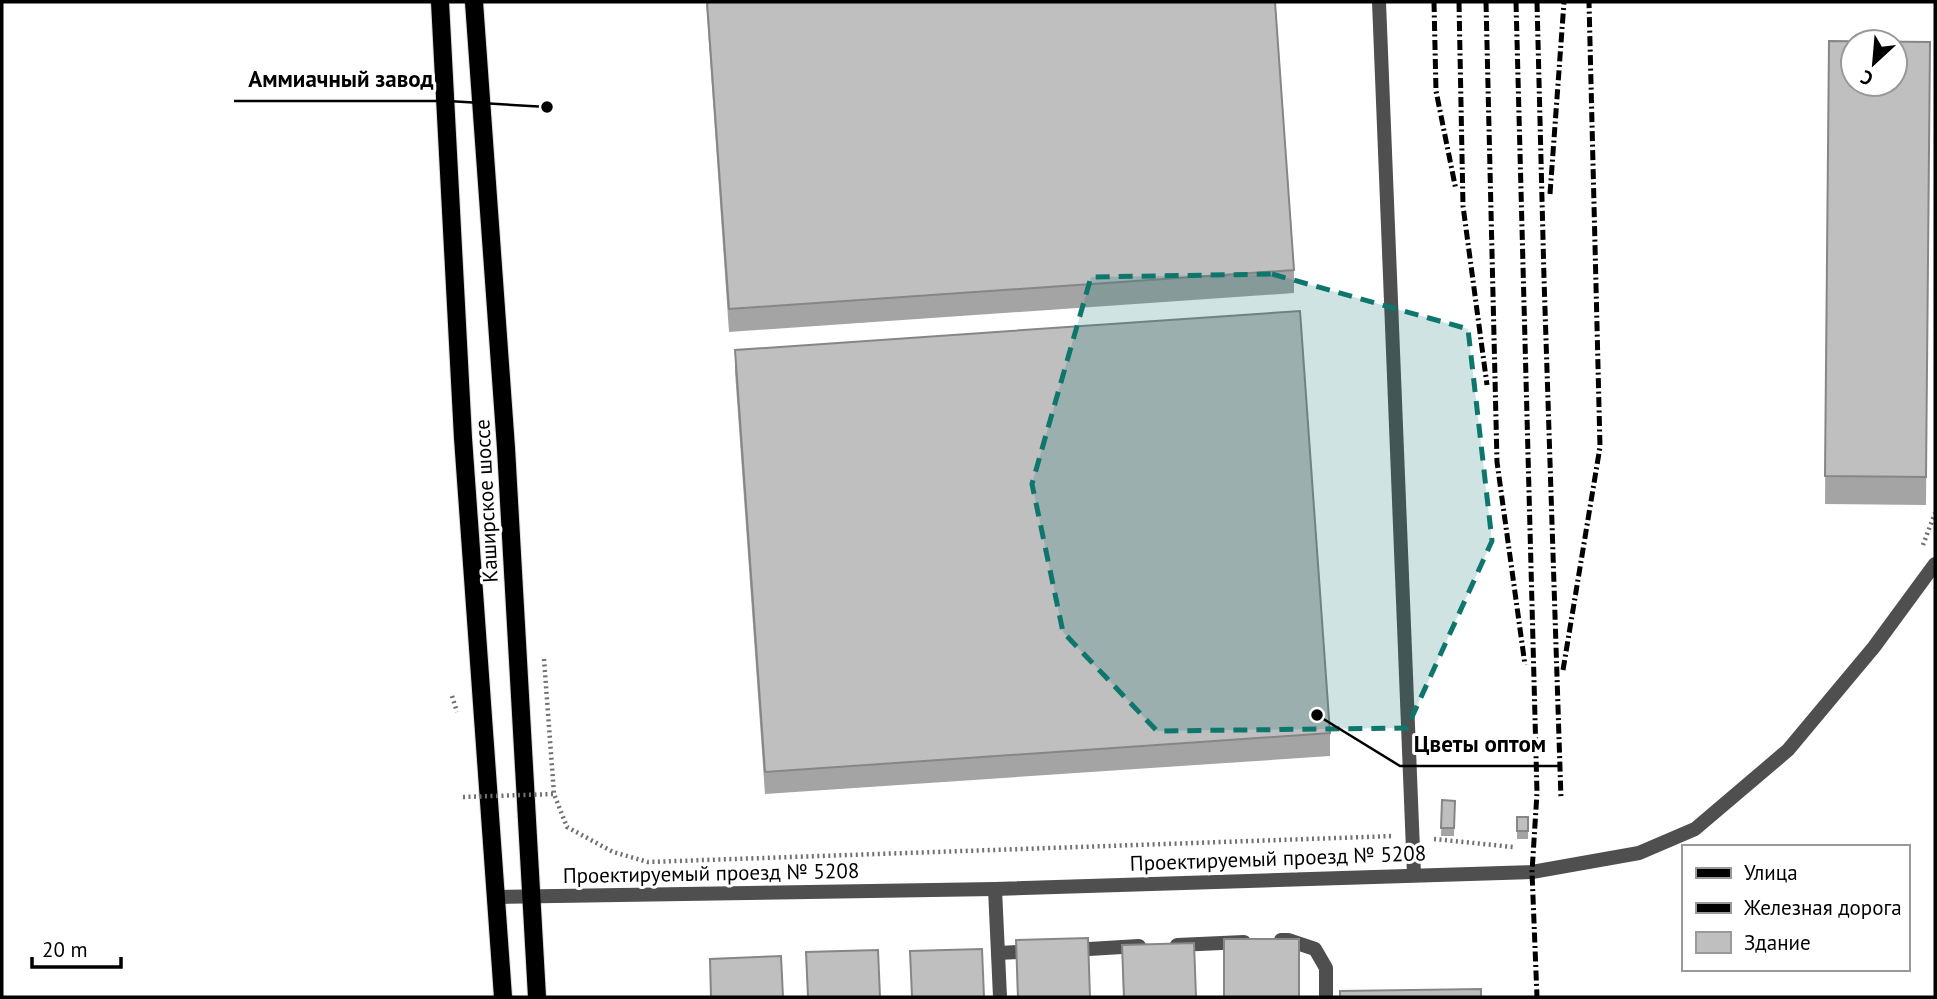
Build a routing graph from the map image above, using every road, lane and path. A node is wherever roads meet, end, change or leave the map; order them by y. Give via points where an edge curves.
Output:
1 (440, 2) edge
2 (474, 2) edge
3 (1379, 2) edge
4 (1935, 513) edge
5 (1922, 548) dead end
6 (1935, 564) edge
7 (544, 655) dead end
8 (554, 794) junction
9 (463, 797) dead end
10 (1412, 837) junction
11 (1513, 847) dead end
12 (1414, 875) junction
13 (995, 888) junction
14 (495, 897) junction
15 (531, 898) junction
16 (998, 953) junction
17 (503, 997) edge
18 (537, 997) edge
19 (1000, 997) edge
20 (1326, 997) edge

1 - 14 main road, Каширское шоссе via 462,424
2 - 15 main road, Каширское шоссе via 507,461
3 - 10 street
4 - 5 path
6 - 12 street, Проектируемый проезд № 5208 via 1874,647 1788,750 1695,829 1639,853 1532,872
7 - 8 path
8 - 9 path, bridge
8 - 10 path via 567,827 613,852 648,862
10 - 11 path
10 - 12 street
12 - 13 street, Проектируемый проезд № 5208
13 - 15 street, Проектируемый проезд № 5208
13 - 16 street
14 - 15 street, Проектируемый проезд № 5208
14 - 17 main road, Каширское шоссе
15 - 18 main road, Каширское шоссе
16 - 19 street
16 - 20 street via 1288,940 1315,949 1326,968

